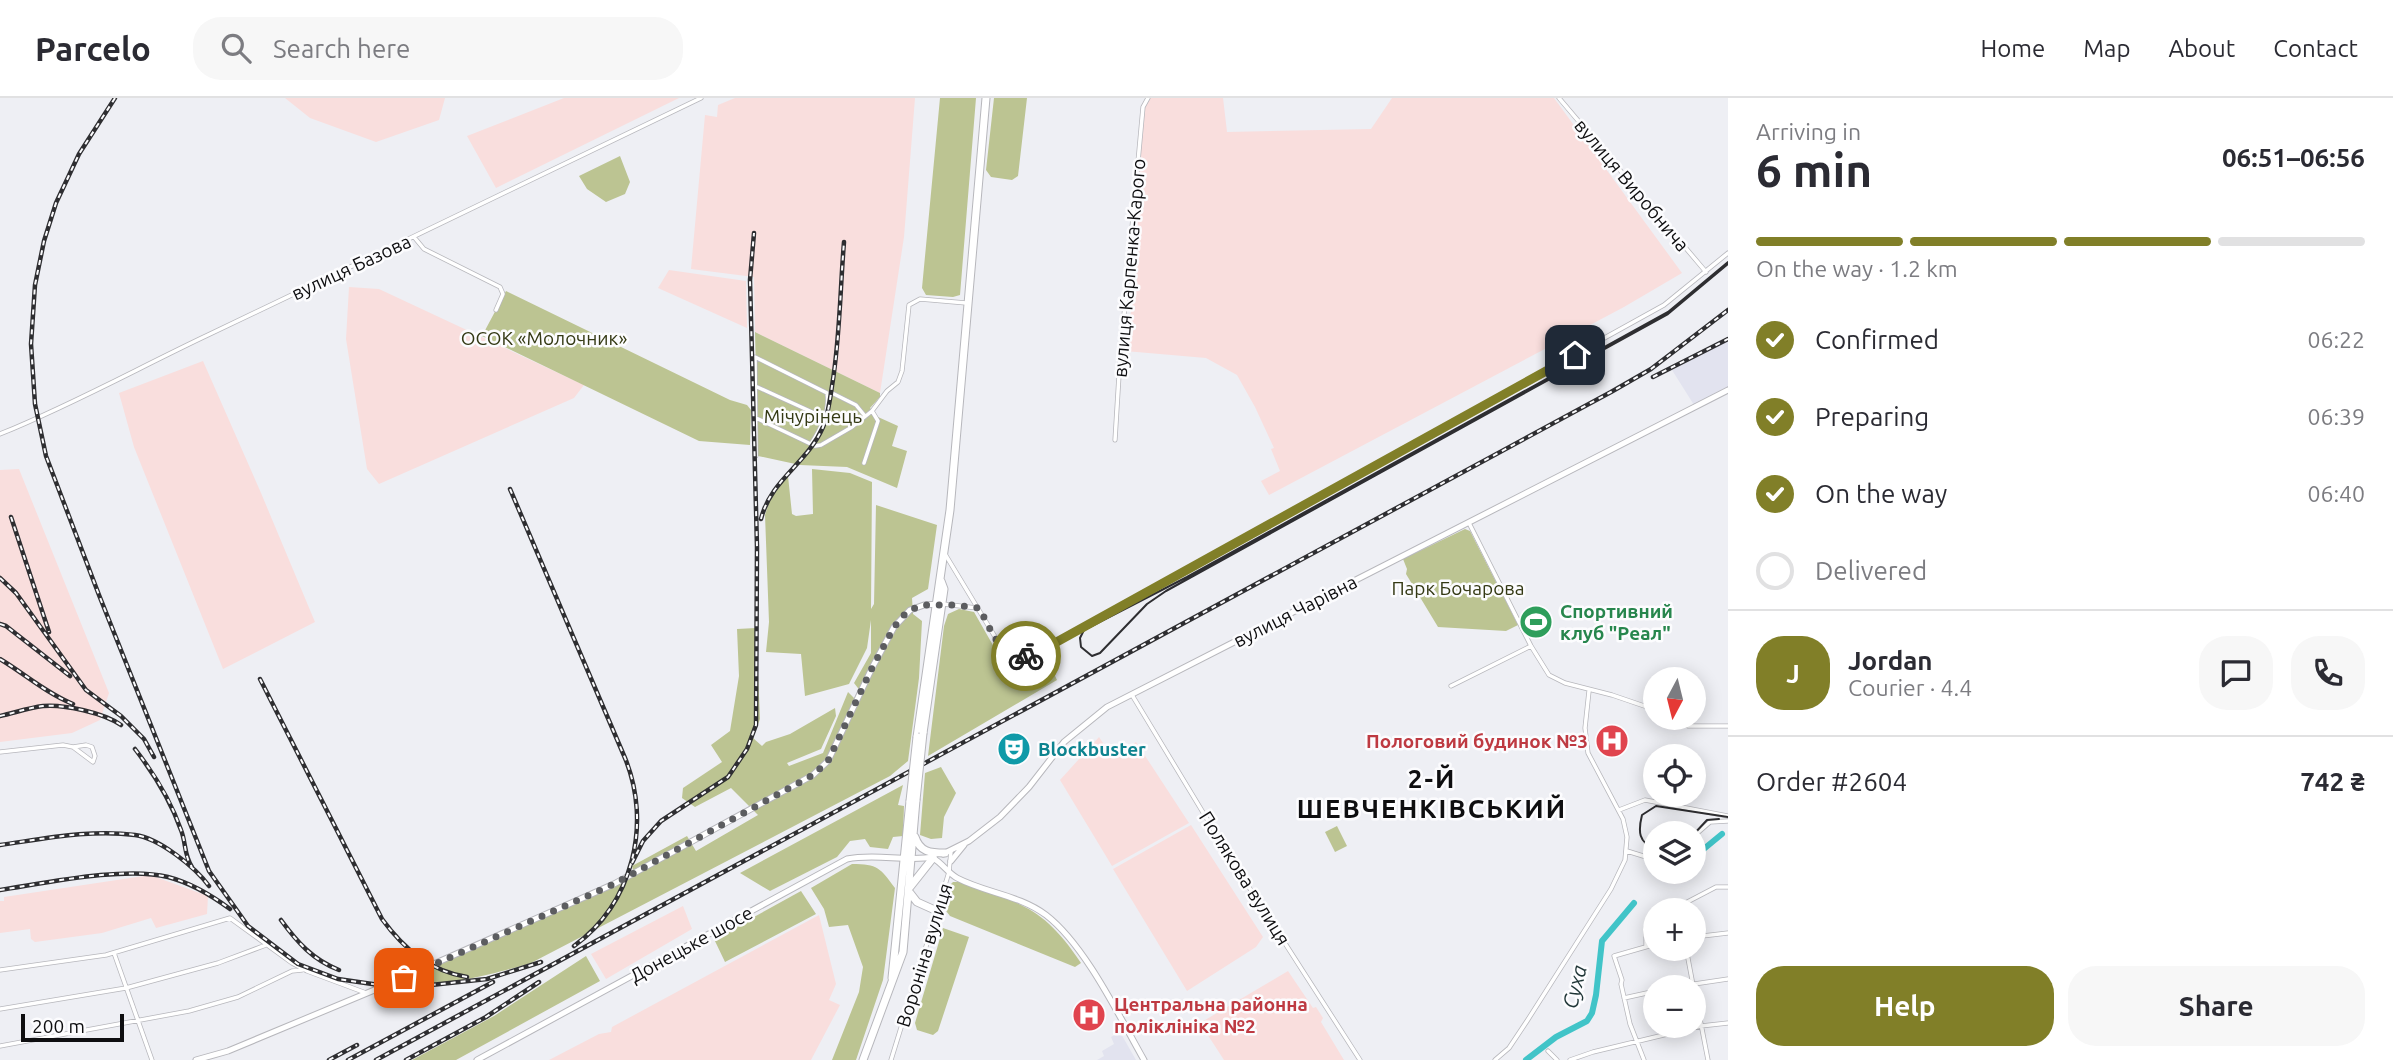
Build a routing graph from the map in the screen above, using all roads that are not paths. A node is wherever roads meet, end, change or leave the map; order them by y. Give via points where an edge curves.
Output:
1 (701, 98) edge
2 (986, 98) edge
3 (1148, 98) edge
4 (1559, 98) edge
5 (414, 237) junction
6 (1728, 253) edge
7 (1706, 272) junction
8 (968, 303) junction
9 (496, 310) dead end
10 (755, 386) junction
11 (1728, 390) edge
12 (832, 393) dead end
13 (872, 411) junction
14 (865, 416) junction
15 (823, 417) dead end
16 (756, 418) junction
17 (0, 434) edge
18 (1115, 440) dead end
19 (811, 444) junction
20 (756, 456) dead end
21 (864, 463) dead end
22 (1469, 523) junction
23 (945, 554) junction
24 (938, 604) junction
25 (979, 608) junction
26 (1531, 646) junction
27 (1451, 686) dead end
28 (1589, 691) junction
29 (1132, 695) junction
30 (1643, 706) edge
31 (1706, 726) edge
32 (1728, 726) edge
33 (73, 747) junction
34 (0, 752) edge
35 (913, 801) junction
36 (1619, 810) junction
37 (1728, 816) edge
38 (1728, 821) edge
39 (1706, 826) edge
40 (914, 835) junction
41 (969, 841) junction
42 (948, 851) junction
43 (1627, 851) junction
44 (1643, 856) edge
45 (933, 858) junction
46 (908, 859) junction
47 (951, 861) junction
48 (949, 872) junction
49 (1728, 887) edge
50 (910, 890) junction
51 (1695, 898) edge
52 (925, 904) junction
53 (937, 911) junction
54 (907, 922) junction
55 (1728, 933) edge
56 (1706, 936) edge
57 (266, 945) junction
58 (1643, 947) edge
59 (113, 953) junction
60 (292, 963) junction
61 (0, 970) edge
62 (292, 971) junction
63 (307, 971) junction
64 (892, 978) junction
65 (1728, 979) edge
66 (1706, 984) edge
67 (126, 988) junction
68 (368, 993) junction
69 (1643, 994) edge
70 (1624, 998) junction
71 (0, 1009) edge
72 (138, 1021) junction
73 (1728, 1023) edge
74 (1706, 1025) edge
75 (1654, 1038) edge
76 (1704, 1038) edge
77 (1638, 1042) junction
78 (0, 1046) edge
79 (1549, 1051) dead end
80 (152, 1060) edge
81 (196, 1060) edge
82 (477, 1060) edge
83 (863, 1060) edge
84 (891, 1060) edge
85 (1144, 1060) edge
86 (1360, 1060) edge
87 (1495, 1060) edge
88 (1557, 1060) edge
89 (1570, 1060) edge
90 (1644, 1060) edge
91 (1709, 1060) edge

1 - 5 street, вулиця Базова
2 - 8 highway
3 - 18 street, вулиця Карпенка-Карого via 1143,107
4 - 7 street, вулиця Виробнича
5 - 9 street via 424,249 500,287 503,293
5 - 17 street, вулиця Базова
6 - 7 street
7 - 25 street via 1654,310 1036,653 1015,657 1007,653
8 - 13 street via 920,299 909,305 900,377
8 - 23 highway
10 - 15 street
10 - 16 street
10 - 19 street via 755,357 827,393 822,425
11 - 22 main road, вулиця Чарівна
12 - 14 street via 856,405
13 - 14 street
13 - 21 street via 878,421
14 - 19 street via 836,438
16 - 19 street
16 - 20 street
22 - 26 street
22 - 29 main road, вулиця Чарівна
23 - 24 highway
23 - 25 street
24 - 25 street
24 - 35 highway, bridge
24 - 68 main road via 910,610 894,627 828,761 813,775 614,884
26 - 27 street
26 - 28 street via 1549,675
28 - 30 street
28 - 36 street via 1588,753
29 - 41 main road, вулиця Чарівна via 1064,742 1021,796
29 - 86 street, Полякова вулиця
31 - 32 street
33 - 33 street via 85,757 93,762 92,747
33 - 34 street
35 - 40 highway
35 - 46 highway
36 - 37 street via 1645,800
36 - 43 street
38 - 39 street
40 - 42 highway via 921,849
40 - 46 highway
41 - 42 main road, вулиця Чарівна
41 - 47 main road
42 - 45 main road, вулиця Чарівна
42 - 47 street, Вороніна вулиця
43 - 44 street
43 - 87 street via 1611,889 1575,947 1508,1048
45 - 46 main road, Донецьке шосе
45 - 48 main road
45 - 50 highway
46 - 50 highway
46 - 64 highway
46 - 82 main road, Донецьке шосе via 847,859
47 - 48 street, Вороніна вулиця
48 - 53 street, Вороніна вулиця
48 - 85 main road via 1021,900 1046,915 1095,975
49 - 51 street via 1716,887
50 - 52 highway via 913,899
50 - 54 highway
52 - 53 highway
52 - 54 highway via 913,908
53 - 84 street, Вороніна вулиця
54 - 64 highway via 899,967
55 - 56 street
57 - 59 street via 229,918
57 - 60 street
57 - 67 street via 218,964
58 - 70 street via 1614,956
59 - 61 street
59 - 67 street
60 - 62 street
60 - 63 street
62 - 63 street
62 - 72 street via 238,997
63 - 68 street
64 - 83 highway
65 - 66 street
67 - 71 street
67 - 72 street
68 - 81 main road
69 - 70 street
70 - 77 street
72 - 78 street
72 - 80 street
73 - 74 street
75 - 77 street
76 - 91 street
77 - 89 street
77 - 90 street
79 - 88 street

